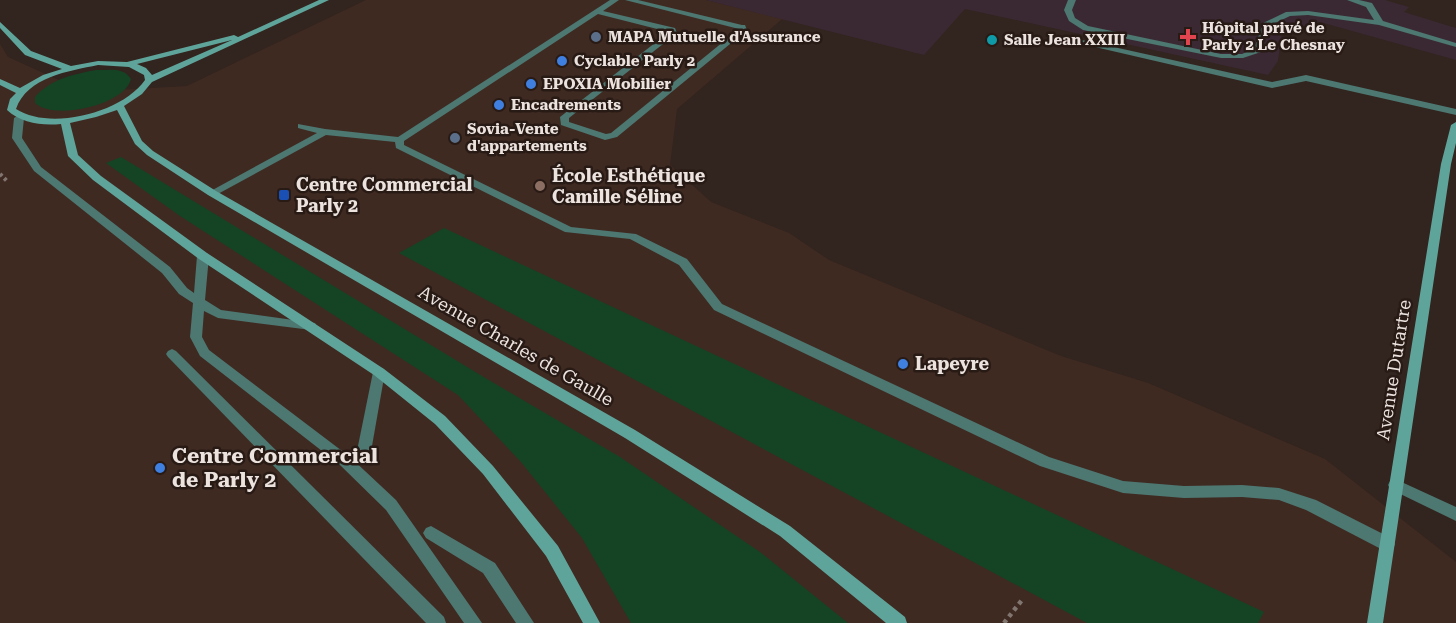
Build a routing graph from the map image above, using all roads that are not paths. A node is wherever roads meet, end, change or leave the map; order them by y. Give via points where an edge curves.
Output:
1 (325, 0) edge
2 (615, 0) edge
3 (629, 0) edge
4 (1072, 0) edge
5 (1351, 0) edge
6 (597, 12) junction
7 (1380, 23) junction
8 (0, 24) edge
9 (252, 32) junction
10 (1085, 42) dead end
11 (1456, 45) edge
12 (128, 64) junction
13 (70, 69) junction
14 (150, 80) junction
15 (0, 82) edge
16 (21, 92) junction
17 (119, 105) junction
18 (1456, 112) edge
19 (19, 118) junction
20 (65, 121) junction
21 (1456, 125) edge
22 (301, 126) dead end
23 (325, 132) junction
24 (399, 140) junction
25 (212, 193) junction
26 (203, 256) junction
27 (198, 301) junction
28 (311, 326) junction
29 (172, 354) dead end
30 (379, 372) junction
31 (365, 446) dead end
32 (1395, 486) junction
33 (1456, 514) edge
34 (431, 533) dead end
35 (1387, 544) junction
36 (438, 623) edge
37 (474, 623) edge
38 (526, 623) edge
39 (592, 623) edge
40 (899, 623) edge
41 (1375, 623) edge

1 - 9 main road
2 - 6 lane
3 - 6 lane via 743,30 614,135 604,137 564,123 565,117 673,33
4 - 7 lane via 1068,10 1072,19 1086,28 1221,56 1243,56 1258,50 1266,25 1289,14
5 - 7 lane via 1369,5
6 - 24 lane
7 - 11 lane
8 - 13 main road via 28,53
9 - 12 main road
9 - 14 main road
10 - 18 lane via 1272,85 1306,78
12 - 13 main road via 98,63
12 - 14 main road via 139,66
13 - 16 main road
14 - 17 main road via 137,95
15 - 16 main road
16 - 19 main road via 12,101 11,110
17 - 20 main road
17 - 25 main road, Avenue Charles de Gaulle via 138,142
19 - 20 main road
19 - 27 lane via 17,138 37,169 166,270 183,291
20 - 26 main road via 73,156
21 - 32 main road, Avenue Dutartre via 1446,164
22 - 23 lane
23 - 24 lane
23 - 25 lane
24 - 35 lane via 399,146 569,230 632,236 683,262 718,307 1044,462 1123,487 1279,494 1311,505
25 - 40 main road, Avenue Charles de Gaulle via 630,434 766,519
26 - 27 lane
26 - 28 main road
27 - 28 lane via 219,314
27 - 37 lane via 196,337 204,353 345,460 390,506
28 - 30 main road
29 - 36 lane
30 - 31 lane
30 - 39 main road via 440,420 488,470 552,551
32 - 33 lane
32 - 35 main road, Avenue Dutartre
34 - 38 lane via 489,568
35 - 41 main road, Avenue Dutartre

